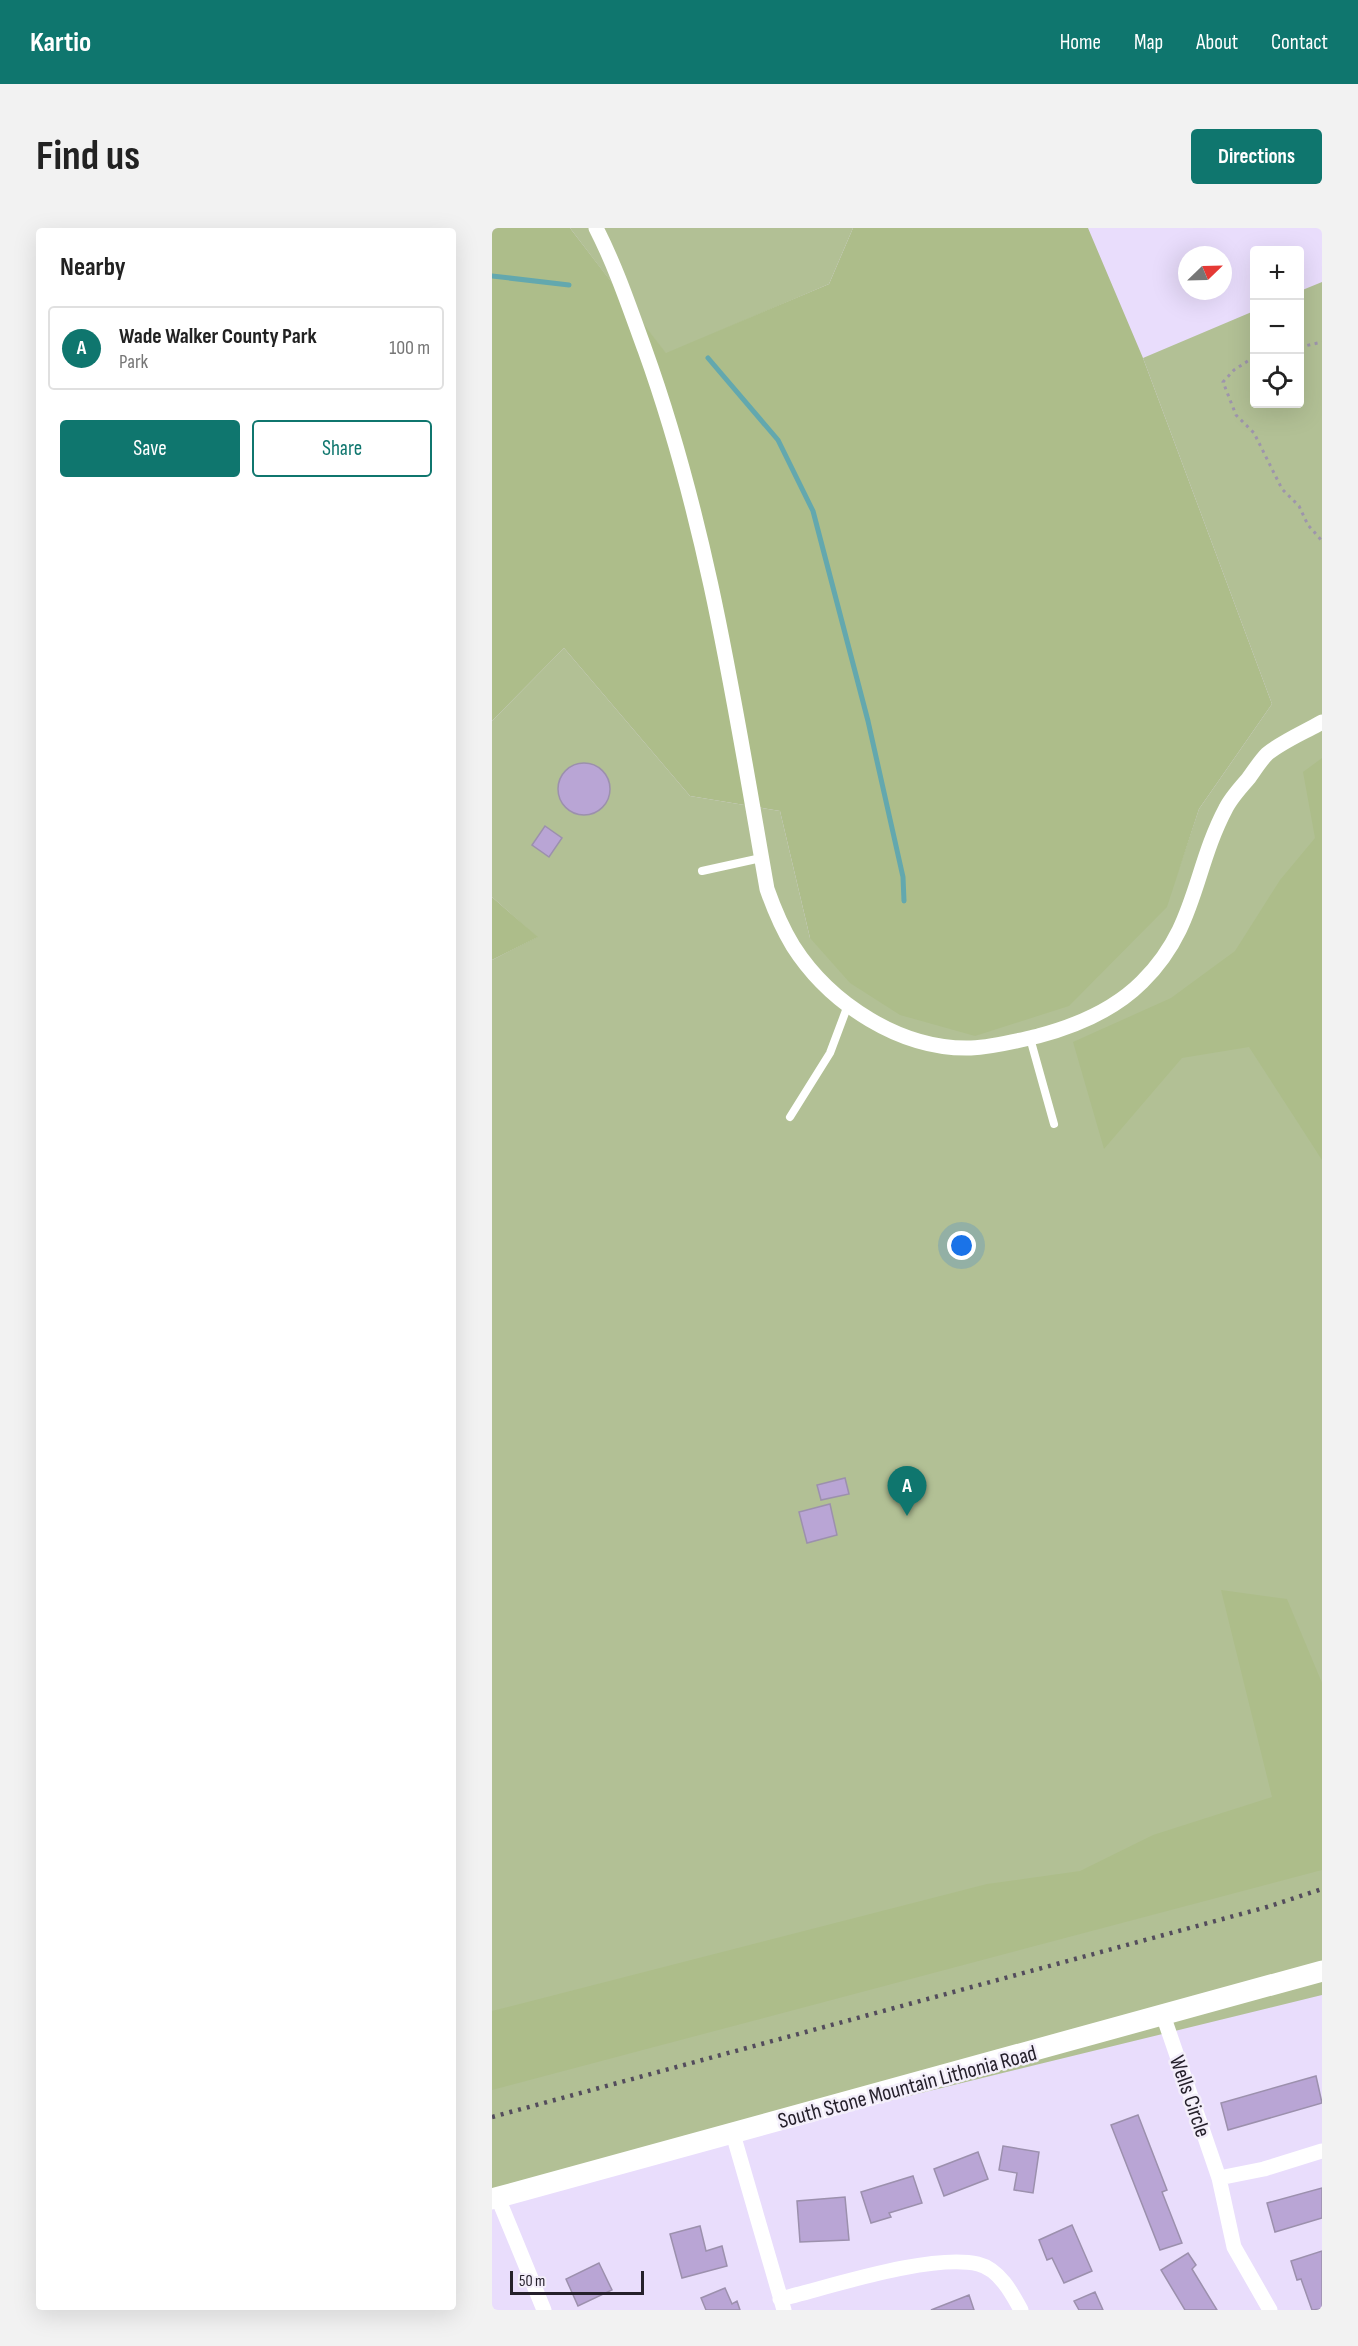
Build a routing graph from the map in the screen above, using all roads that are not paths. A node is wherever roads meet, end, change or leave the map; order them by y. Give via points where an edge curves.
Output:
1 (596, 228) edge
2 (1322, 722) edge
3 (761, 858) junction
4 (702, 871) dead end
5 (848, 1005) junction
6 (1030, 1038) junction
7 (790, 1117) dead end
8 (1054, 1124) dead end
9 (1322, 1971) edge
10 (1163, 2015) junction
11 (732, 2134) junction
12 (1322, 2151) edge
13 (1219, 2178) junction
14 (495, 2198) edge
15 (782, 2304) edge
16 (544, 2310) edge
17 (1021, 2310) edge
18 (1270, 2310) edge

1 - 3 street via 658,386 702,541 720,619
2 - 6 street via 1267,755 1226,807 1187,918 1159,964 1141,984 1100,1014
3 - 4 lane
3 - 5 street via 767,889 793,946 809,968
5 - 6 street via 894,1032 945,1047 971,1048
5 - 7 lane via 830,1053
6 - 8 lane
9 - 10 main road, South Stone Mountain Lithonia Road
10 - 11 main road, South Stone Mountain Lithonia Road
10 - 13 street, Wells Circle
11 - 14 main road, South Stone Mountain Lithonia Road
11 - 15 street
12 - 13 street
13 - 18 street, Wells Circle via 1234,2247
14 - 16 street
15 - 17 street via 933,2262 980,2264 1007,2285

